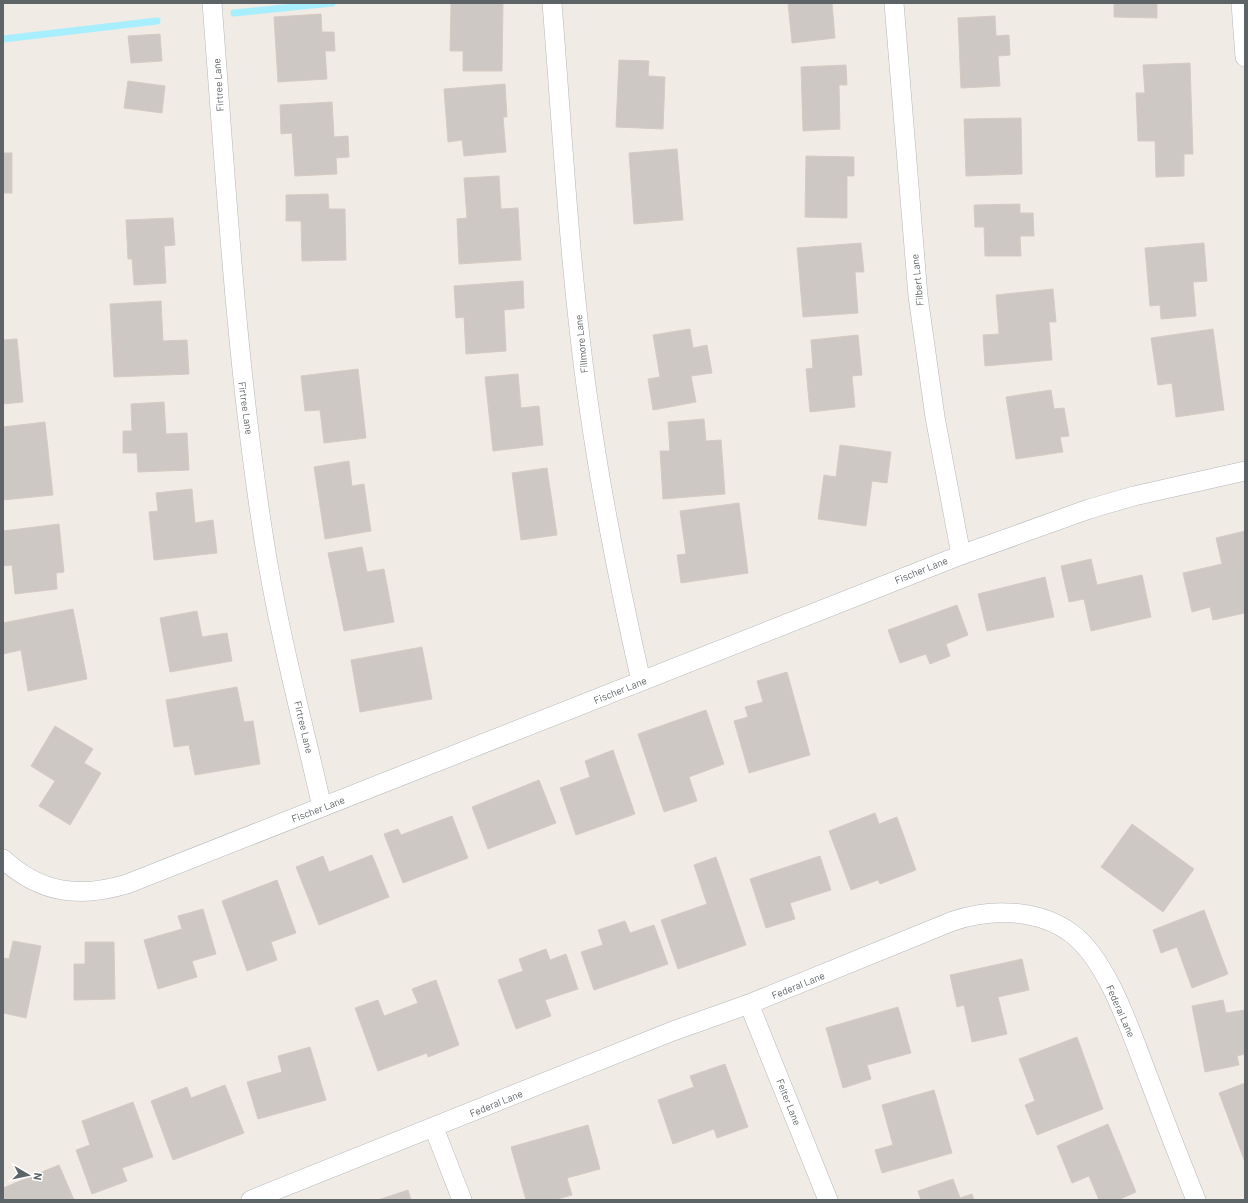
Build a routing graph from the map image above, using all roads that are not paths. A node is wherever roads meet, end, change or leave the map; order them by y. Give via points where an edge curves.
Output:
1 (212, 3) edge
2 (552, 3) edge
3 (894, 3) edge
4 (1241, 3) edge
5 (1245, 57) edge
6 (1245, 471) edge
7 (961, 555) junction
8 (642, 681) junction
9 (322, 807) junction
10 (3, 859) edge
11 (750, 1004) junction
12 (434, 1128) junction
13 (251, 1200) edge
14 (462, 1200) edge
15 (828, 1200) edge
16 (1196, 1200) edge

1 - 9 street, Firtree Lane via 240,362 257,490 273,589
2 - 8 street, Fillmore Lane via 570,230 588,406 608,530
3 - 7 street, Filbert Lane via 918,296 933,402
4 - 5 street
6 - 7 street, Fischer Lane via 1088,509
7 - 8 street, Fischer Lane
8 - 9 street, Fischer Lane
9 - 10 street, Fischer Lane via 127,884 102,891 76,892 52,888 17,871
11 - 12 street, Federal Lane via 673,1031
11 - 15 street, Felter Lane
11 - 16 street, Federal Lane via 963,918 1004,913 1032,916 1053,922 1079,940 1105,976 1129,1029
12 - 13 street, Federal Lane
12 - 14 street

